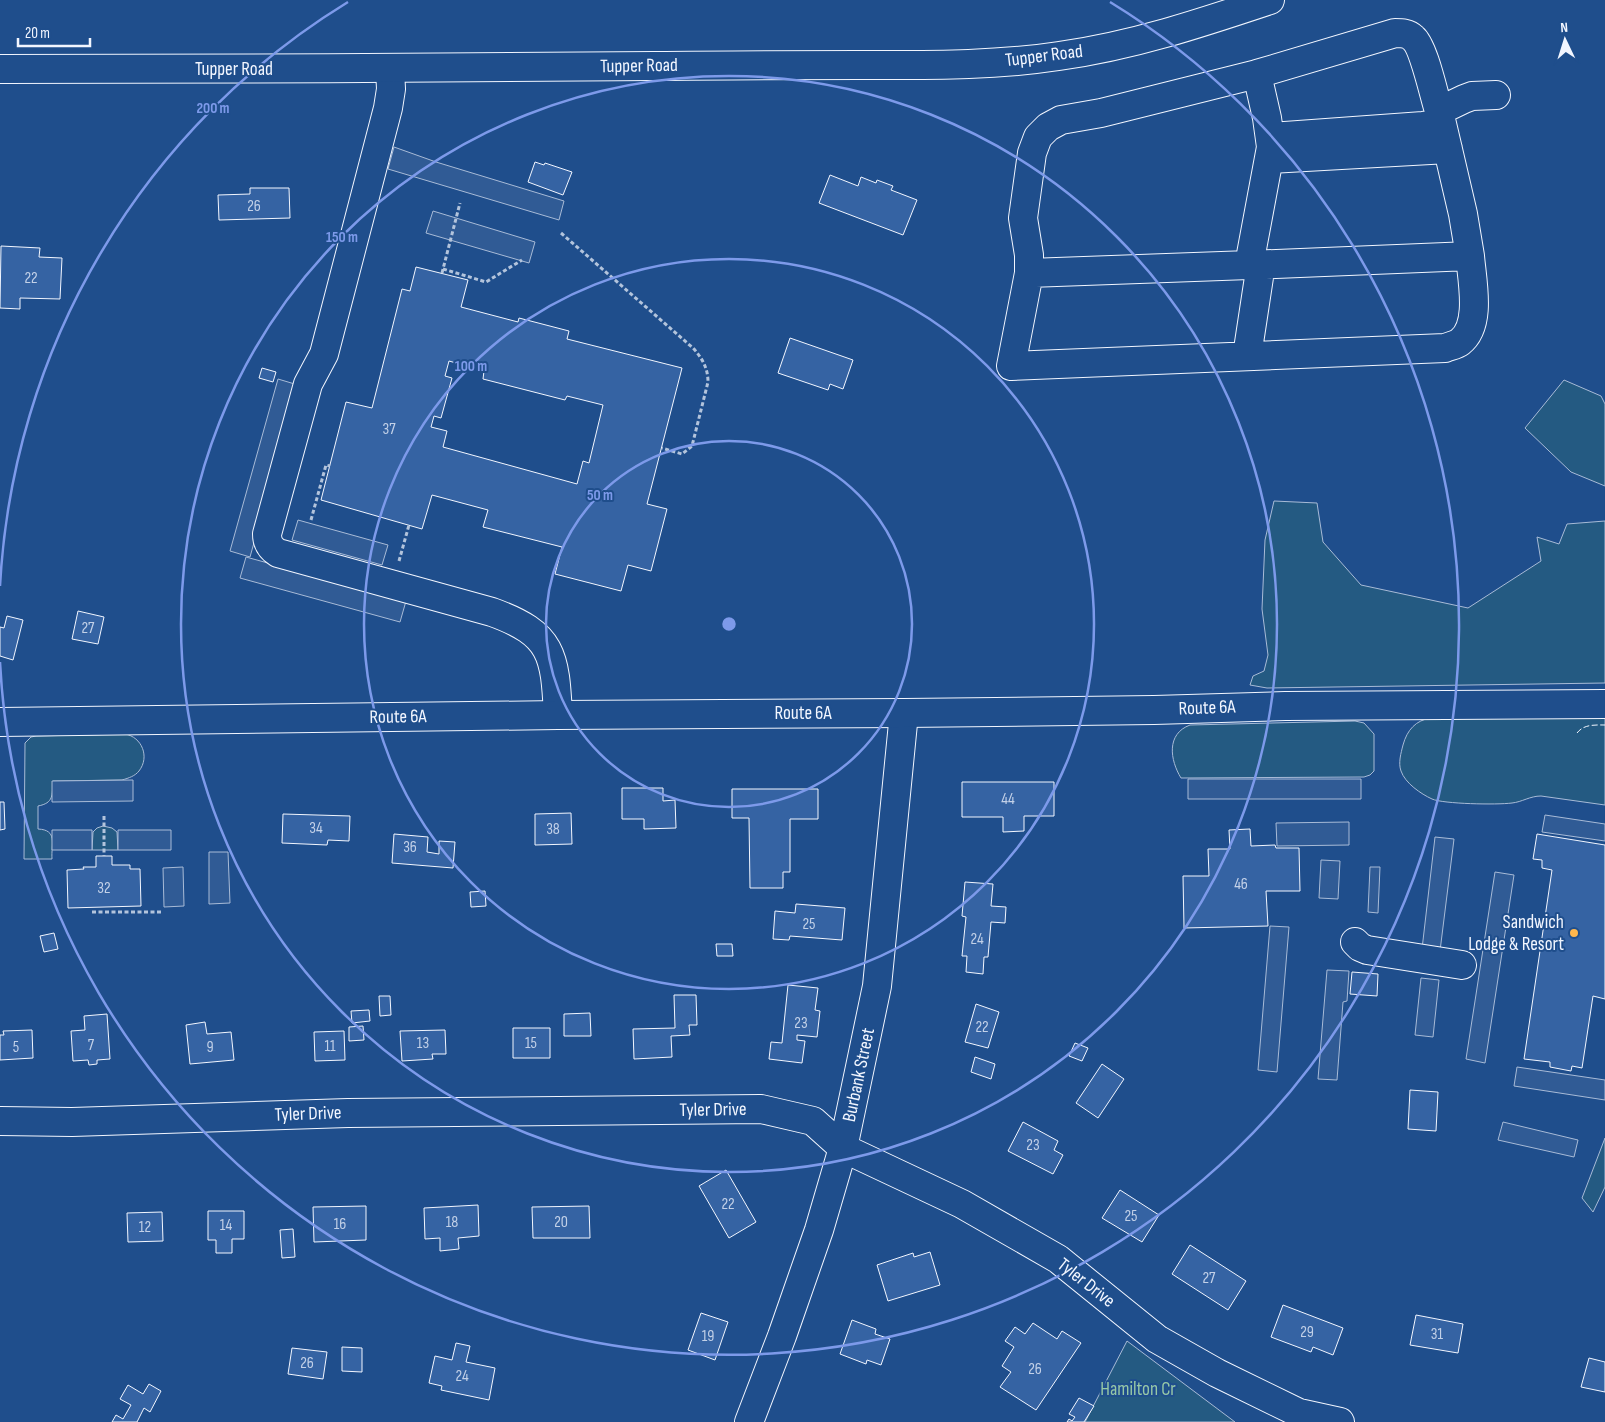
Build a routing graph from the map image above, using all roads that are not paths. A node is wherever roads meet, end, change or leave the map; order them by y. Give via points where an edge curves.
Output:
1 (1270, 0) edge
2 (0, 69) edge
3 (390, 69) junction
4 (1257, 74) junction
5 (1496, 95) dead end
6 (1440, 115) junction
7 (1270, 148) junction
8 (1448, 149) junction
9 (1470, 256) junction
10 (1255, 265) junction
11 (1029, 273) junction
12 (1247, 356) junction
13 (1605, 704) edge
14 (904, 713) junction
15 (558, 715) junction
16 (0, 722) edge
17 (1355, 942) dead end
18 (1462, 964) dead end
19 (0, 1121) edge
20 (843, 1148) junction
21 (749, 1422) edge
22 (1340, 1422) edge

1 - 3 main road, Tupper Road via 1129,43 1060,56 989,63
2 - 3 main road, Tupper Road
3 - 15 main road via 390,99 371,178 324,354 308,384 267,541 278,554 492,612 517,622 542,641 549,652 554,666
4 - 6 main road via 1395,33 1405,33 1414,38 1421,49
4 - 7 main road
4 - 11 main road via 1101,114 1061,120 1048,126 1038,137 1032,153 1023,218
5 - 6 main road via 1472,96
6 - 7 main road via 1431,125
6 - 8 main road
7 - 8 main road
7 - 10 main road
8 - 9 main road
9 - 10 main road
9 - 12 main road via 1473,321 1459,343 1445,348
10 - 11 main road
10 - 12 main road
11 - 12 main road via 1011,366
13 - 14 main road, Route 6A
14 - 15 main road, Route 6A
14 - 20 main road, Burbank Street via 878,986
15 - 16 main road, Route 6A
17 - 18 main road via 1367,950
19 - 20 main road, Tyler Drive via 72,1122 348,1113 761,1109 813,1121
20 - 21 main road, Burbank Street via 819,1230
20 - 22 main road, Tyler Drive via 962,1204 1058,1259 1157,1339 1217,1374 1299,1413

